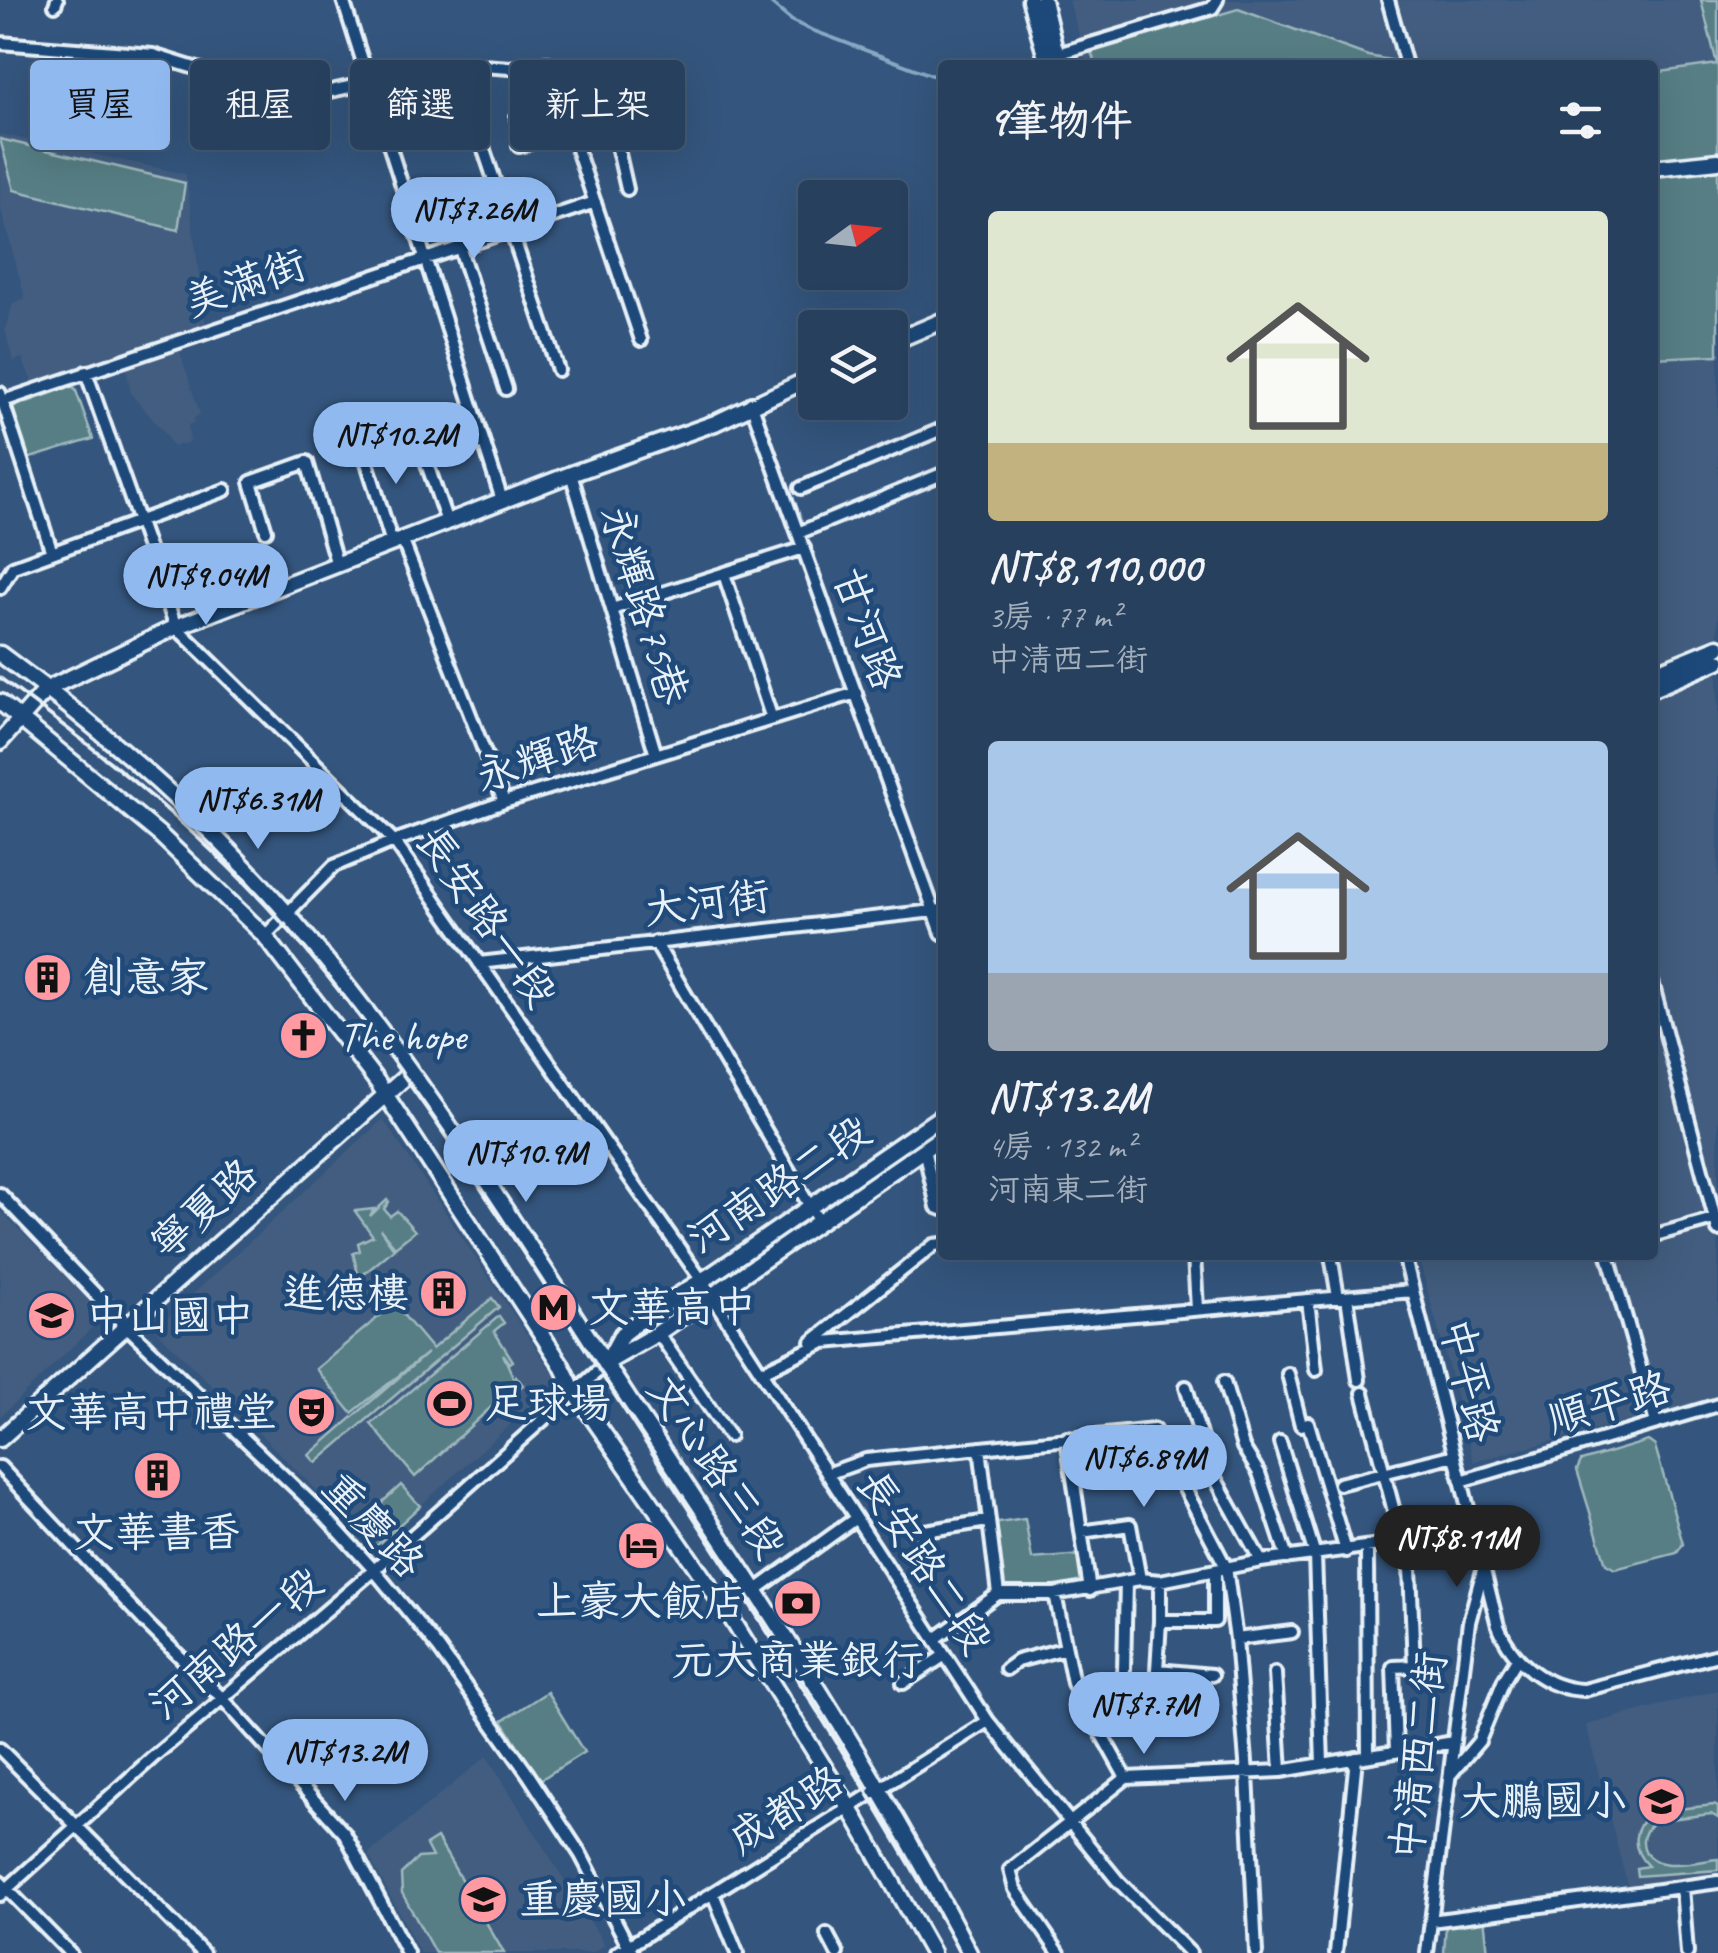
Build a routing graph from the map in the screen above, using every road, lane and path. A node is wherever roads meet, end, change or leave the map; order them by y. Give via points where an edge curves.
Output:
1 (343, 0) edge
2 (1030, 0) edge
3 (1043, 0) edge
4 (1217, 0) edge
5 (1388, 0) edge
6 (0, 44) edge
7 (361, 60) edge
8 (1054, 60) edge
9 (1405, 60) edge
10 (350, 88) edge
11 (390, 150) edge
12 (484, 150) edge
13 (576, 150) edge
14 (618, 150) edge
15 (1718, 161) edge
16 (1658, 167) edge
17 (627, 188) dead end
18 (594, 202) junction
19 (510, 229) junction
20 (459, 246) junction
21 (426, 257) junction
22 (938, 323) edge
23 (908, 336) edge
24 (641, 340) dead end
25 (558, 370) dead end
26 (86, 372) junction
27 (798, 383) edge
28 (506, 389) dead end
29 (1, 398) edge
30 (752, 403) junction
31 (413, 423) dead end
32 (938, 431) edge
33 (361, 443) dead end
34 (571, 474) junction
35 (938, 476) edge
36 (800, 488) dead end
37 (225, 490) dead end
38 (502, 500) junction
39 (446, 522) junction
40 (138, 524) junction
41 (266, 531) dead end
42 (798, 533) junction
43 (397, 541) junction
44 (804, 548) junction
45 (52, 553) junction
46 (0, 560) edge
47 (337, 565) junction
48 (12, 567) junction
49 (724, 574) junction
50 (0, 588) edge
51 (612, 610) junction
52 (176, 628) junction
53 (1718, 647) edge
54 (0, 654) edge
55 (1718, 661) edge
56 (1658, 672) edge
57 (1658, 686) edge
58 (47, 688) junction
59 (856, 693) junction
60 (0, 702) edge
61 (20, 716) junction
62 (772, 719) junction
63 (0, 742) edge
64 (656, 755) junction
65 (504, 802) junction
66 (394, 841) junction
67 (938, 910) edge
68 (286, 912) junction
69 (265, 936) junction
70 (655, 942) junction
71 (480, 963) junction
72 (1658, 1006) edge
73 (411, 1072) junction
74 (386, 1095) junction
75 (938, 1119) edge
76 (938, 1140) edge
77 (924, 1149) junction
78 (937, 1179) edge
79 (0, 1194) edge
80 (938, 1207) edge
81 (811, 1208) junction
82 (819, 1222) junction
83 (1717, 1222) edge
84 (1658, 1235) edge
85 (938, 1245) edge
86 (1194, 1260) edge
87 (1332, 1260) edge
88 (1405, 1260) edge
89 (1609, 1260) edge
90 (702, 1281) junction
91 (1413, 1291) junction
92 (712, 1296) junction
93 (1342, 1297) junction
94 (1308, 1300) junction
95 (1197, 1310) junction
96 (126, 1326) junction
97 (658, 1333) junction
98 (801, 1351) junction
99 (606, 1364) junction
100 (1316, 1370) dead end
101 (761, 1372) junction
102 (1288, 1374) dead end
103 (1359, 1380) dead end
104 (1224, 1382) dead end
105 (1186, 1387) dead end
106 (574, 1390) junction
107 (1363, 1393) dead end
108 (1718, 1405) edge
109 (1656, 1423) junction
110 (729, 1436) dead end
111 (1067, 1438) junction
112 (0, 1439) edge
113 (1280, 1442) dead end
114 (980, 1448) junction
115 (1455, 1455) junction
116 (0, 1466) edge
117 (1383, 1472) junction
118 (827, 1474) junction
119 (1462, 1481) junction
120 (1340, 1484) dead end
121 (856, 1518) junction
122 (988, 1521) junction
123 (912, 1532) dead end
124 (1081, 1532) junction
125 (1405, 1542) junction
126 (1477, 1543) junction
127 (1367, 1548) junction
128 (1346, 1551) junction
129 (1315, 1555) junction
130 (1288, 1558) junction
131 (1261, 1561) junction
132 (1221, 1568) junction
133 (1484, 1569) junction
134 (374, 1570) junction
135 (1140, 1579) junction
136 (1160, 1581) junction
137 (1126, 1582) junction
138 (756, 1590) junction
139 (1090, 1590) junction
140 (998, 1594) junction
141 (1055, 1594) junction
142 (1160, 1621) junction
143 (1292, 1632) dead end
144 (935, 1639) junction
145 (1236, 1639) junction
146 (1066, 1648) junction
147 (945, 1654) junction
148 (1718, 1655) edge
149 (1518, 1659) junction
150 (1393, 1667) junction
151 (1006, 1669) dead end
152 (1124, 1670) dead end
153 (1368, 1670) junction
154 (1274, 1672) dead end
155 (1212, 1675) dead end
156 (904, 1683) dead end
157 (222, 1698) junction
158 (988, 1721) junction
159 (1454, 1742) junction
160 (0, 1749) edge
161 (1396, 1751) junction
162 (1362, 1757) junction
163 (1322, 1764) junction
164 (1281, 1770) junction
165 (1247, 1774) junction
166 (1450, 1776) junction
167 (1126, 1778) junction
168 (880, 1789) junction
169 (850, 1808) junction
170 (1068, 1821) junction
171 (77, 1826) junction
172 (1718, 1882) edge
173 (1682, 1887) junction
174 (2, 1888) edge
175 (713, 1894) junction
176 (1431, 1921) junction
177 (826, 1934) dead end
178 (631, 1949) edge
179 (1256, 1952) edge
180 (70, 1953) edge
181 (203, 1953) edge
182 (407, 1953) edge
183 (617, 1953) edge
184 (737, 1953) edge
185 (838, 1953) edge
186 (932, 1953) edge
187 (969, 1953) edge
188 (1059, 1953) edge
189 (1190, 1953) edge
190 (1267, 1953) edge
191 (1336, 1953) edge
192 (1427, 1953) edge
193 (1687, 1953) edge

1 - 7 street
2 - 8 main road
3 - 8 main road
4 - 8 street via 1212,8
5 - 9 street
6 - 10 street via 153,55 294,99
11 - 21 street
12 - 19 street
13 - 18 street
14 - 17 street
15 - 16 main road
18 - 19 street, 美滿街
18 - 24 street
19 - 20 street, 美滿街
19 - 25 street
20 - 21 street, 美滿街
20 - 28 street
21 - 26 street, 美滿街
21 - 38 street
22 - 23 main road
26 - 29 street
26 - 40 street, 長安路一段
27 - 30 main road
29 - 45 street
30 - 34 main road via 715,423
30 - 42 street, 甘河路
31 - 39 street
32 - 36 street
33 - 43 street
34 - 38 main road
34 - 51 street, 永輝路75巷
35 - 42 street
37 - 40 street
38 - 39 main road
39 - 43 main road
40 - 45 street
40 - 52 street, 長安路一段
41 - 47 street via 250,482 306,462
42 - 44 street, 甘河路
43 - 47 main road
43 - 65 street
44 - 49 street
44 - 59 street, 甘河路
45 - 48 street
46 - 48 street
47 - 52 main road
48 - 50 street
49 - 51 street
49 - 62 street
51 - 64 street, 永輝路75巷
52 - 58 main road
52 - 66 street, 長安路一段
53 - 56 main road
54 - 58 main road, 文心路三段
55 - 57 main road
58 - 61 main road
58 - 68 main road, 文心路三段 via 181,804
59 - 62 street, 永輝路
59 - 67 street, 甘河路
60 - 61 main road, 文心路三段
61 - 63 main road
61 - 69 main road, 文心路三段 via 159,834
62 - 64 street, 永輝路
64 - 65 street, 永輝路
65 - 66 street, 永輝路
66 - 68 street, 永輝路 via 334,866
66 - 71 street, 長安路一段
67 - 70 street, 大河街
68 - 69 street, 永輝路
68 - 73 main road, 文心路三段
69 - 74 main road, 文心路三段
70 - 71 street, 大河街
70 - 81 street
71 - 90 street, 長安路一段
72 - 83 street
73 - 74 main road, 寧夏路
73 - 99 main road, 文心路三段
74 - 96 main road, 寧夏路
74 - 106 main road, 文心路三段
75 - 81 main road, 河南路二段
76 - 77 main road, 河南路二段
77 - 78 street
77 - 82 main road, 河南路二段
78 - 80 street
79 - 96 street, 重慶路
81 - 82 street
81 - 90 main road, 河南路二段
82 - 92 main road, 河南路二段
83 - 84 street
85 - 98 street
86 - 95 street
87 - 93 street
88 - 91 street, 中平路
89 - 109 street
90 - 92 street, 長安路二段
90 - 99 main road, 河南路二段 via 622,1334
91 - 93 street
91 - 115 street, 中平路
92 - 97 main road, 河南路二段
92 - 101 street, 長安路二段
93 - 94 street
93 - 103 street
94 - 95 street
94 - 100 street
95 - 98 street via 824,1342
96 - 112 main road, 寧夏路
96 - 134 street, 重慶路
97 - 99 main road, 河南路二段
97 - 110 street
98 - 101 street
99 - 106 street, 河南路一段
99 - 138 main road, 文心路三段
101 - 118 street, 長安路二段
102 - 128 street
104 - 130 street via 1242,1447 1259,1473
105 - 131 street via 1210,1469
106 - 134 street, 河南路一段
106 - 169 main road, 文心路三段 via 728,1613
107 - 117 street
108 - 109 street, 順平路
109 - 119 street, 順平路
111 - 114 street
111 - 124 street
111 - 132 street via 1154,1430
113 - 129 street
114 - 118 street via 866,1460
114 - 122 street
115 - 117 street
115 - 119 street, 中平路
116 - 157 street
117 - 120 street
117 - 125 street
118 - 121 street, 長安路二段
119 - 126 street, 中平路
121 - 138 street
121 - 144 street, 長安路二段
122 - 123 street
122 - 140 street
124 - 135 street via 1130,1525
124 - 139 street
125 - 126 street
125 - 127 street
125 - 150 street via 1414,1666
126 - 133 street, 中平路
127 - 128 street
127 - 153 street
128 - 129 street
129 - 130 street
129 - 163 street
130 - 131 street
131 - 132 street
132 - 136 street
132 - 142 street via 1214,1621
132 - 145 street
133 - 149 street, 中平路 via 1502,1636
133 - 159 street, 中清西二街
134 - 157 street, 河南路一段
134 - 178 street, 重慶路 via 528,1774
135 - 136 street
135 - 137 street
136 - 142 street
137 - 139 street
137 - 152 street
138 - 168 main road, 文心路三段
139 - 141 street
140 - 141 street
140 - 144 street
141 - 146 street
142 - 155 street via 1157,1670
143 - 145 street
144 - 147 street, 長安路二段
145 - 165 street
146 - 151 street
146 - 167 street via 1073,1683
147 - 156 street
147 - 158 street, 長安路二段
148 - 149 street via 1584,1690 1540,1677
149 - 166 street via 1480,1741
150 - 153 street
150 - 161 street
153 - 162 street
154 - 164 street
157 - 171 street, 河南路一段
157 - 182 street via 345,1834
158 - 168 street, 成都路
158 - 170 street, 長安路二段
159 - 161 street
159 - 166 street, 中清西二街
160 - 171 street
161 - 162 street
162 - 163 street
162 - 191 street
163 - 164 street
164 - 165 street
165 - 167 street
165 - 179 street
166 - 176 street, 中清西二街
167 - 170 street
168 - 169 street, 成都路
168 - 187 main road, 文心路三段
169 - 175 street, 成都路
169 - 186 main road, 文心路三段
170 - 188 street via 1010,1870 1015,1889
170 - 189 street, 長安路二段
171 - 174 street, 河南路一段
171 - 181 street
172 - 173 street
173 - 176 street
173 - 193 street
174 - 180 street
175 - 178 street, 成都路
175 - 184 street
176 - 192 street, 中清西二街
177 - 185 street
178 - 183 street, 成都路
179 - 190 street

